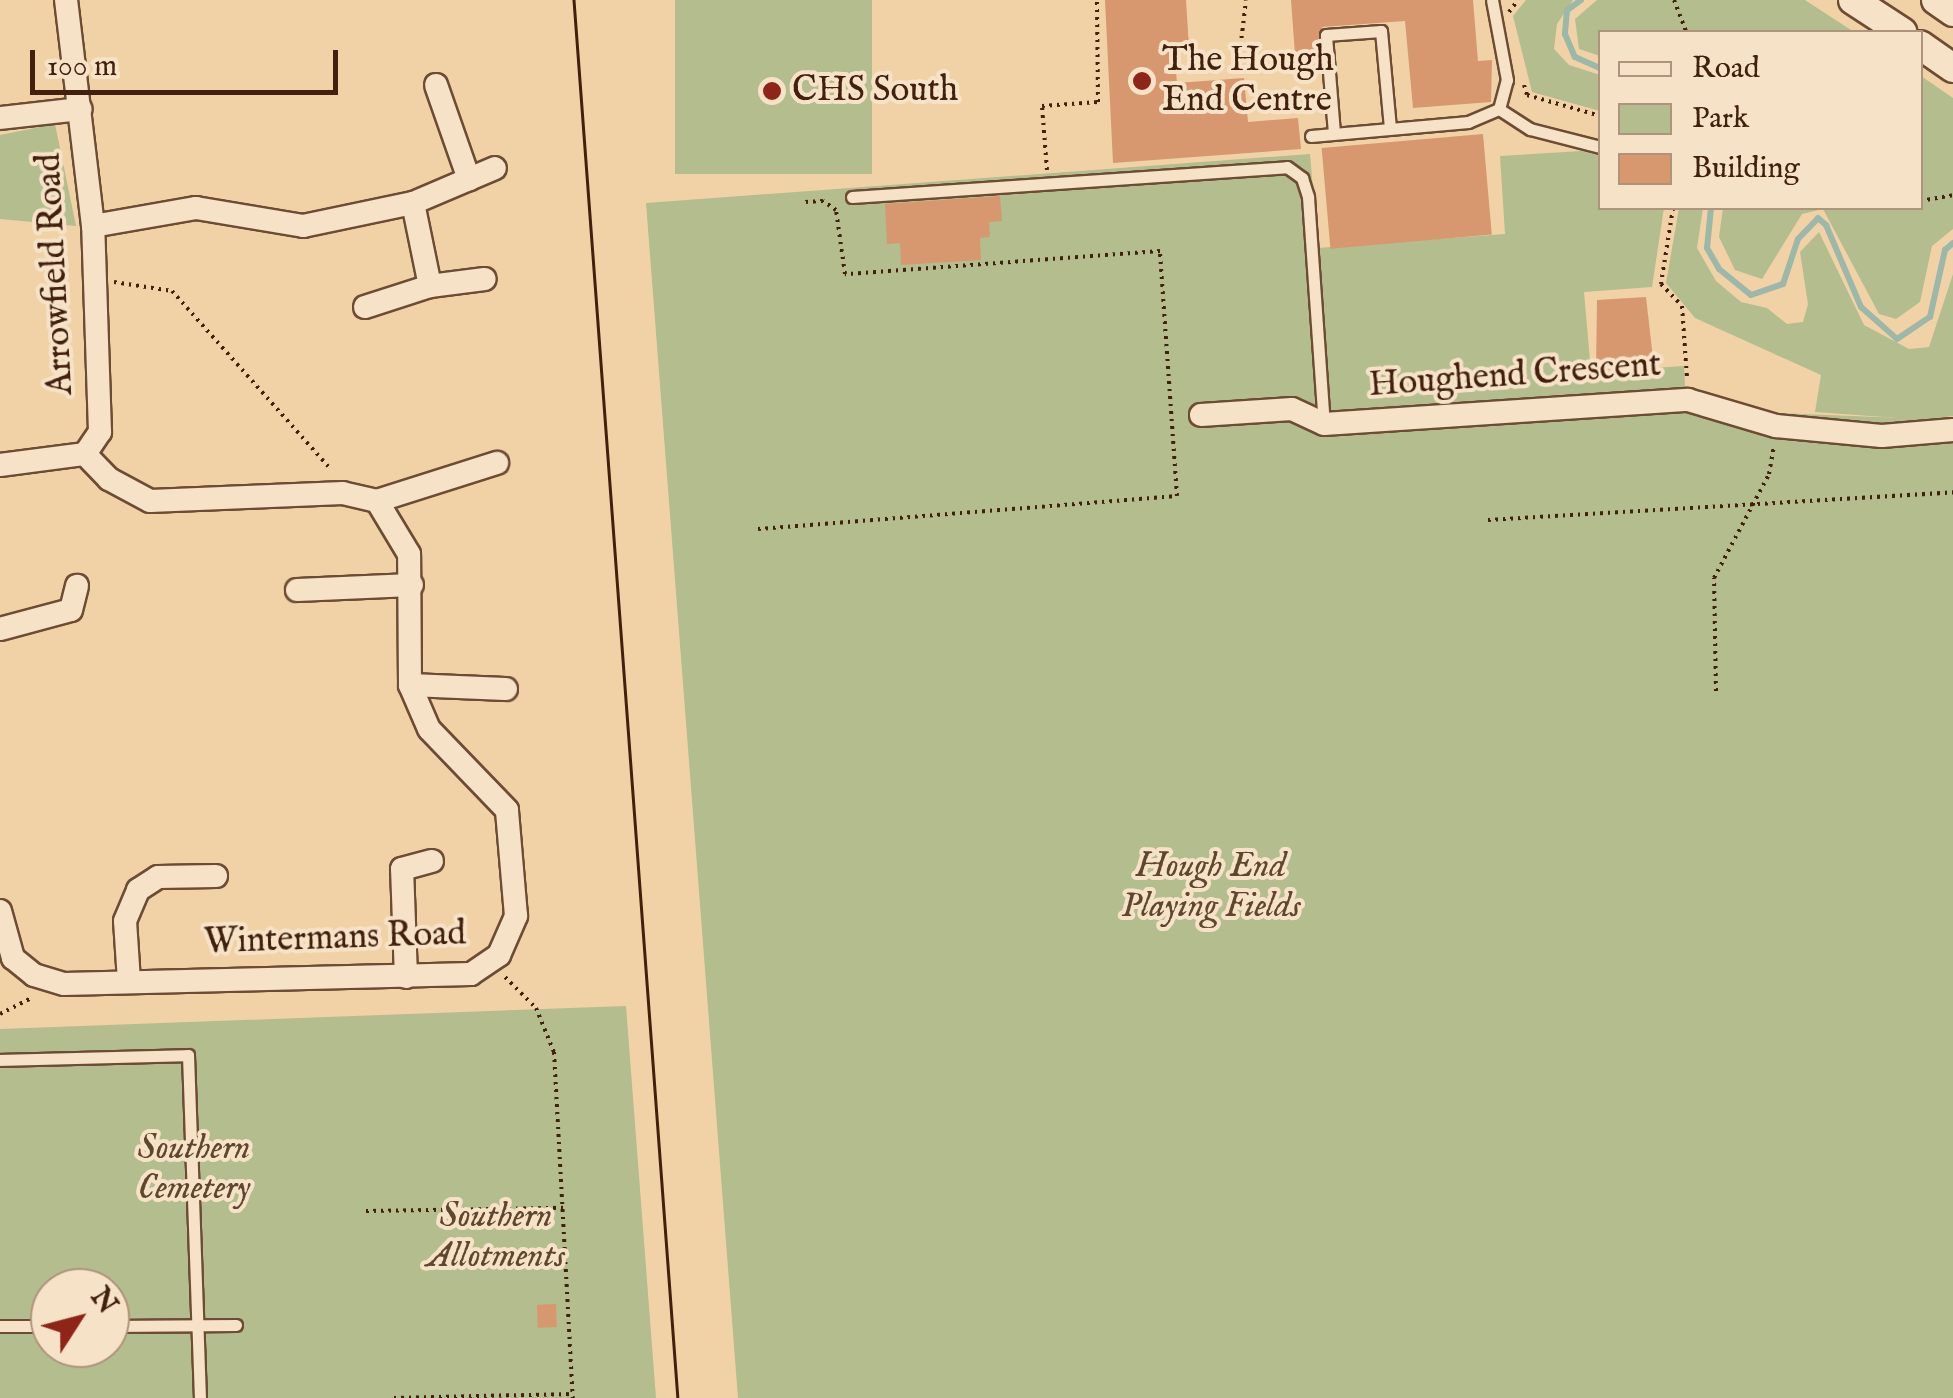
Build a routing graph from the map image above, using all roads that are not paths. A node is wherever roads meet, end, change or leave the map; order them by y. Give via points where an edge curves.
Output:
1 (66, 0) edge
2 (1492, 0) edge
3 (1853, 0) edge
4 (1936, 0) edge
5 (1953, 12) edge
6 (1899, 30) edge
7 (1923, 47) edge
8 (1953, 68) edge
9 (436, 85) dead end
10 (80, 109) junction
11 (1499, 109) junction
12 (0, 118) edge
13 (1390, 128) junction
14 (1334, 134) junction
15 (1311, 136) dead end
16 (1598, 146) edge
17 (495, 168) dead end
18 (469, 178) junction
19 (852, 197) dead end
20 (413, 203) junction
21 (93, 226) junction
22 (485, 278) dead end
23 (430, 286) junction
24 (364, 307) dead end
25 (1202, 415) dead end
26 (1324, 424) junction
27 (1953, 430) edge
28 (85, 454) junction
29 (497, 463) dead end
30 (0, 465) edge
31 (377, 501) junction
32 (76, 586) dead end
33 (412, 586) junction
34 (298, 590) dead end
35 (0, 629) edge
36 (410, 685) junction
37 (506, 689) dead end
38 (432, 861) dead end
39 (216, 876) dead end
40 (0, 910) edge
41 (406, 977) junction
42 (129, 980) junction
43 (0, 1060) edge
44 (236, 1325) dead end
45 (0, 1326) edge
46 (30, 1326) edge
47 (130, 1326) edge
48 (196, 1326) junction
49 (200, 1398) edge

1 - 10 street, Arrowfield Road
2 - 11 lane via 1508,91
3 - 6 street
4 - 5 street
7 - 8 street
9 - 18 street
10 - 12 street
10 - 21 street, Arrowfield Road
11 - 13 lane via 1468,122
11 - 16 lane via 1530,129
13 - 14 lane
13 - 14 lane via 1381,31 1326,36
14 - 15 lane
17 - 18 street
18 - 20 street
19 - 26 lane via 1277,166 1295,172 1308,197
20 - 21 street via 303,226 196,208
20 - 23 street
21 - 28 street, Arrowfield Road via 100,432
22 - 23 street
23 - 24 street
25 - 26 street, Houghend Crescent via 1292,409
26 - 27 street, Houghend Crescent via 1688,400 1776,426 1882,436
28 - 30 street
28 - 31 street via 109,479 150,501 343,494
29 - 31 street
31 - 33 street, Wintermans Road via 409,554
32 - 35 street via 72,610
33 - 34 street
33 - 36 street, Wintermans Road
36 - 37 street
36 - 41 street, Wintermans Road via 430,730 507,810 516,916 489,965 471,974
38 - 41 street via 402,869
39 - 42 street via 158,877 138,890 125,921
40 - 42 street, Wintermans Road via 13,958 50,983
41 - 42 street, Wintermans Road
43 - 48 lane via 188,1055
44 - 48 lane
45 - 46 lane
47 - 48 lane
48 - 49 lane

